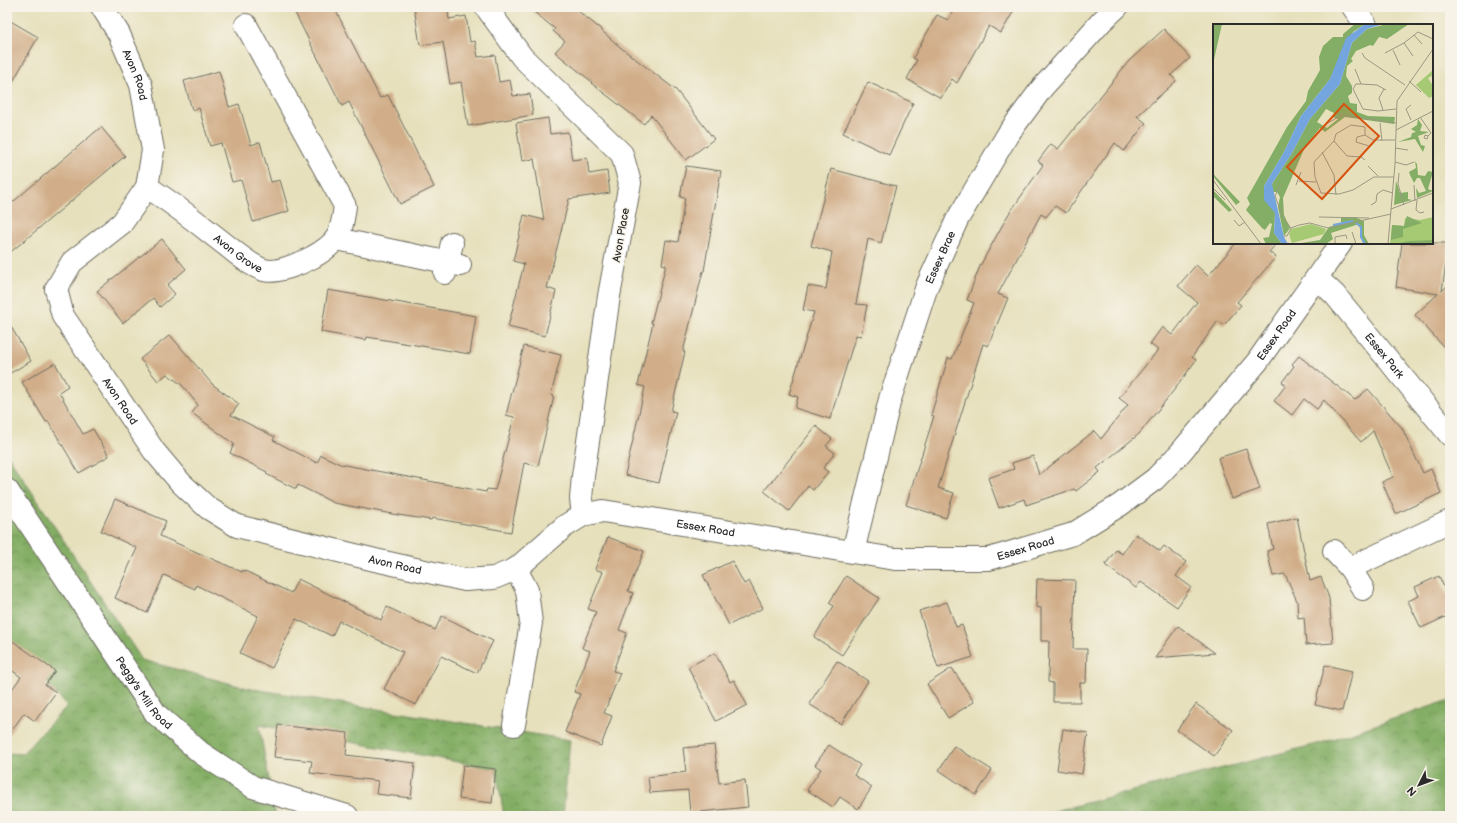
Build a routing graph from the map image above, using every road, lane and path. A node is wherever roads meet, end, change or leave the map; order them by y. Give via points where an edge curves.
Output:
1 (102, 7) edge
2 (486, 7) edge
3 (1117, 7) edge
4 (1353, 7) edge
5 (1365, 24) edge
6 (248, 40) dead end
7 (148, 187) junction
8 (337, 239) junction
9 (1340, 244) edge
10 (451, 261) dead end
11 (1317, 278) junction
12 (1450, 435) edge
13 (7, 490) edge
14 (583, 515) junction
15 (1450, 521) edge
16 (1334, 551) dead end
17 (853, 552) junction
18 (1350, 568) junction
19 (516, 569) junction
20 (1363, 589) dead end
21 (514, 725) dead end
22 (347, 816) edge

1 - 7 street, Avon Road via 119,34 141,86 153,150
2 - 14 street, Avon Place via 522,57 622,154 630,183 609,296 583,476
3 - 17 street, Essex Brae via 1042,88 1008,134 957,220 927,286 890,399
4 - 5 street
6 - 8 street via 345,206 343,225
7 - 8 street, Avon Grove via 245,260 264,271 279,270 306,261 325,250
7 - 19 street, Avon Road via 122,223 72,262 56,289 63,316 154,451 181,483 208,508 237,526 465,580 494,578
8 - 10 street
9 - 11 street, Essex Road
11 - 12 street, Essex Park via 1335,295
11 - 17 street, Essex Road via 1256,362 1180,453 1155,479 1138,492 1073,534 989,559 895,559
13 - 22 street, Peggy's Mill Road via 156,714 201,753 253,787
14 - 17 street, Essex Road via 603,511
14 - 19 street, Avon Road via 565,526
15 - 18 street
16 - 18 street
18 - 20 street
19 - 21 street via 527,590 531,623

